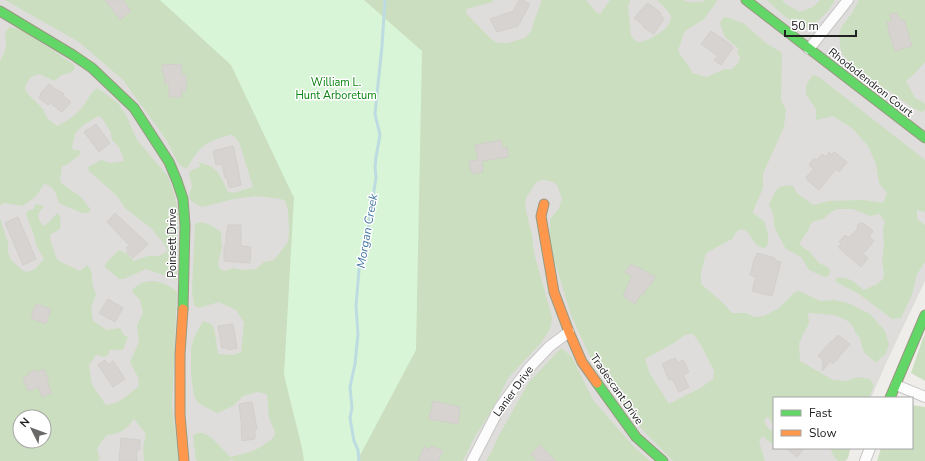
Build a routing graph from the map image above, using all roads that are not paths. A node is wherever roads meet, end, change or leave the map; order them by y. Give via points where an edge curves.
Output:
1 (746, 0) edge
2 (848, 0) edge
3 (0, 11) edge
4 (809, 49) junction
5 (925, 138) edge
6 (544, 204) dead end
7 (925, 315) edge
8 (569, 332) junction
9 (896, 384) junction
10 (925, 396) edge
11 (890, 397) edge
12 (870, 449) edge
13 (184, 461) edge
14 (472, 461) edge
15 (663, 461) edge
16 (865, 461) edge

1 - 4 street, Rhododendron Court
2 - 4 street
3 - 13 street, Poinsett Drive via 92,68 134,108 178,180 183,199 185,225 180,354 180,415
4 - 5 street, Rhododendron Court
6 - 8 street, Tradescant Drive via 541,216 554,292
7 - 9 street
8 - 14 street, Lanier Drive via 550,346 529,368 500,407
8 - 15 street, Tradescant Drive via 582,362 636,437
9 - 10 street
9 - 11 street
12 - 16 street

